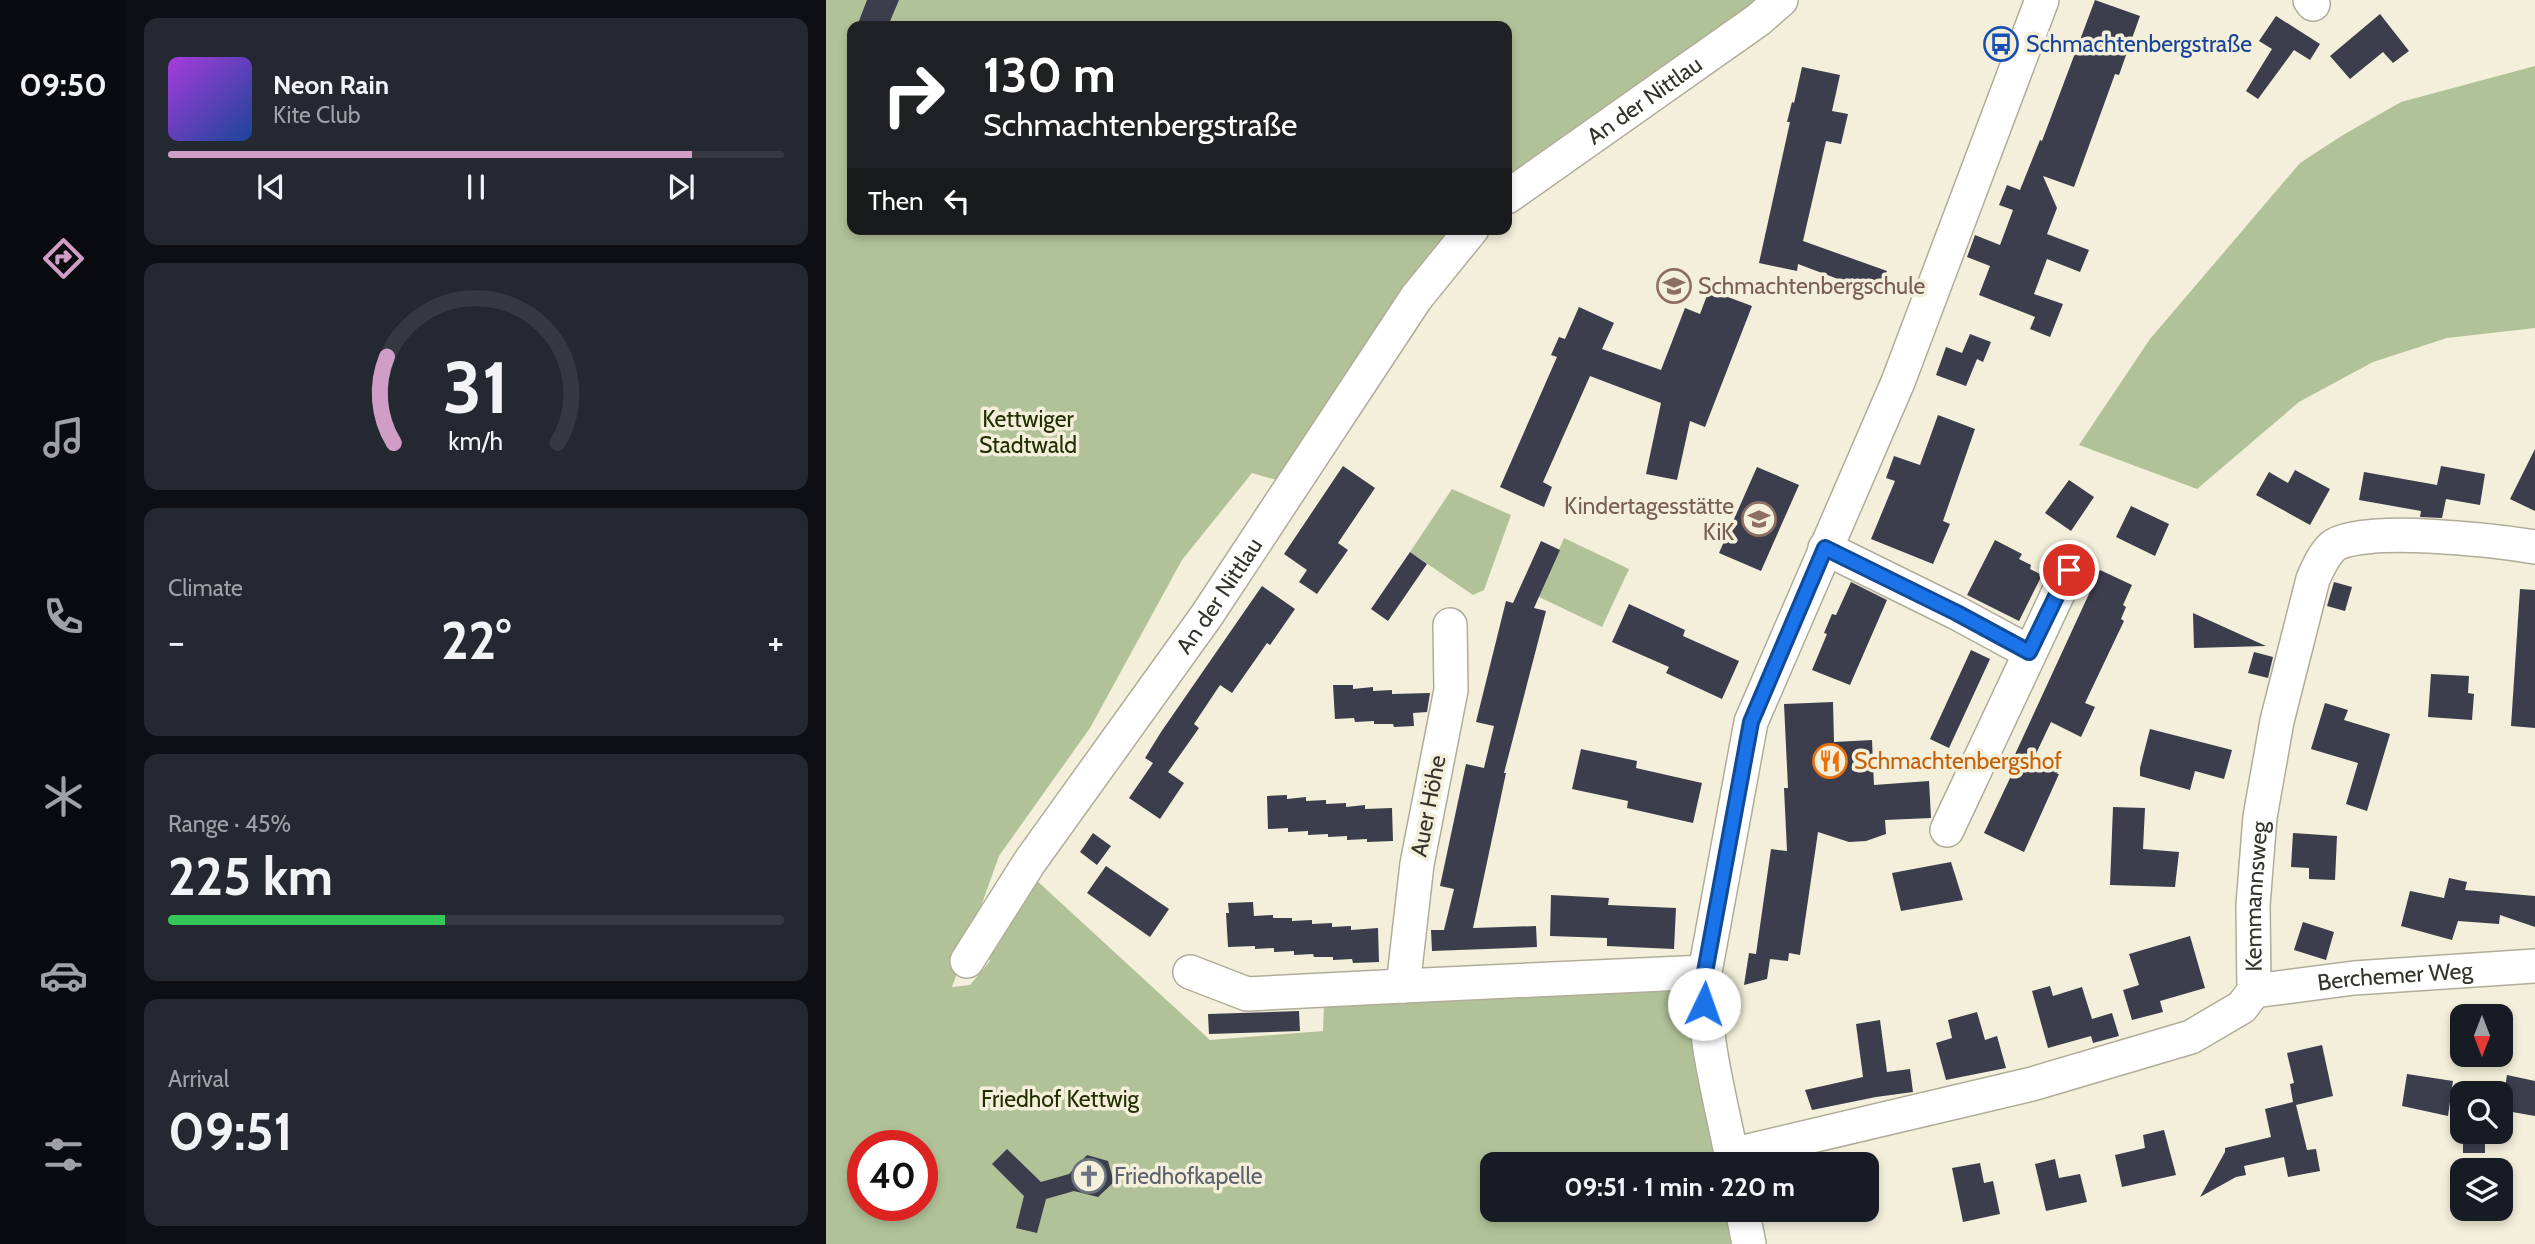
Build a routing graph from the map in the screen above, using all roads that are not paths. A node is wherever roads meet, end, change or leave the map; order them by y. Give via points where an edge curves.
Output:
1 (1781, 0) edge
2 (2042, 0) edge
3 (1512, 193) edge
4 (1467, 235) edge
5 (2535, 547) edge
6 (1825, 548) junction
7 (2069, 570) dead end
8 (1450, 625) dead end
9 (2029, 652) junction
10 (1947, 830) dead end
11 (967, 961) dead end
12 (2535, 966) edge
13 (1190, 972) dead end
14 (1705, 972) junction
15 (1403, 986) junction
16 (2254, 991) junction
17 (1730, 1152) edge
18 (1764, 1152) edge
19 (1745, 1222) edge
20 (1749, 1244) edge

1 - 3 street, An der Nittlau
2 - 6 street via 1898,382
4 - 11 street, An der Nittlau via 1416,298 1207,615 1029,863
5 - 16 street, Kemmannsweg via 2399,535 2352,538 2333,546 2323,559 2313,579 2277,721 2260,817 2253,905
6 - 9 street
6 - 14 street via 1751,722
7 - 9 street
8 - 15 street, Auer Höhe via 1451,690 1417,864
9 - 10 street
12 - 16 street, Berchemer Weg via 2354,978
13 - 15 street via 1247,994
14 - 15 street
14 - 17 street via 1712,1068
16 - 18 street, Kemmannsweg via 2242,1007 2191,1037 2032,1084
19 - 20 street

